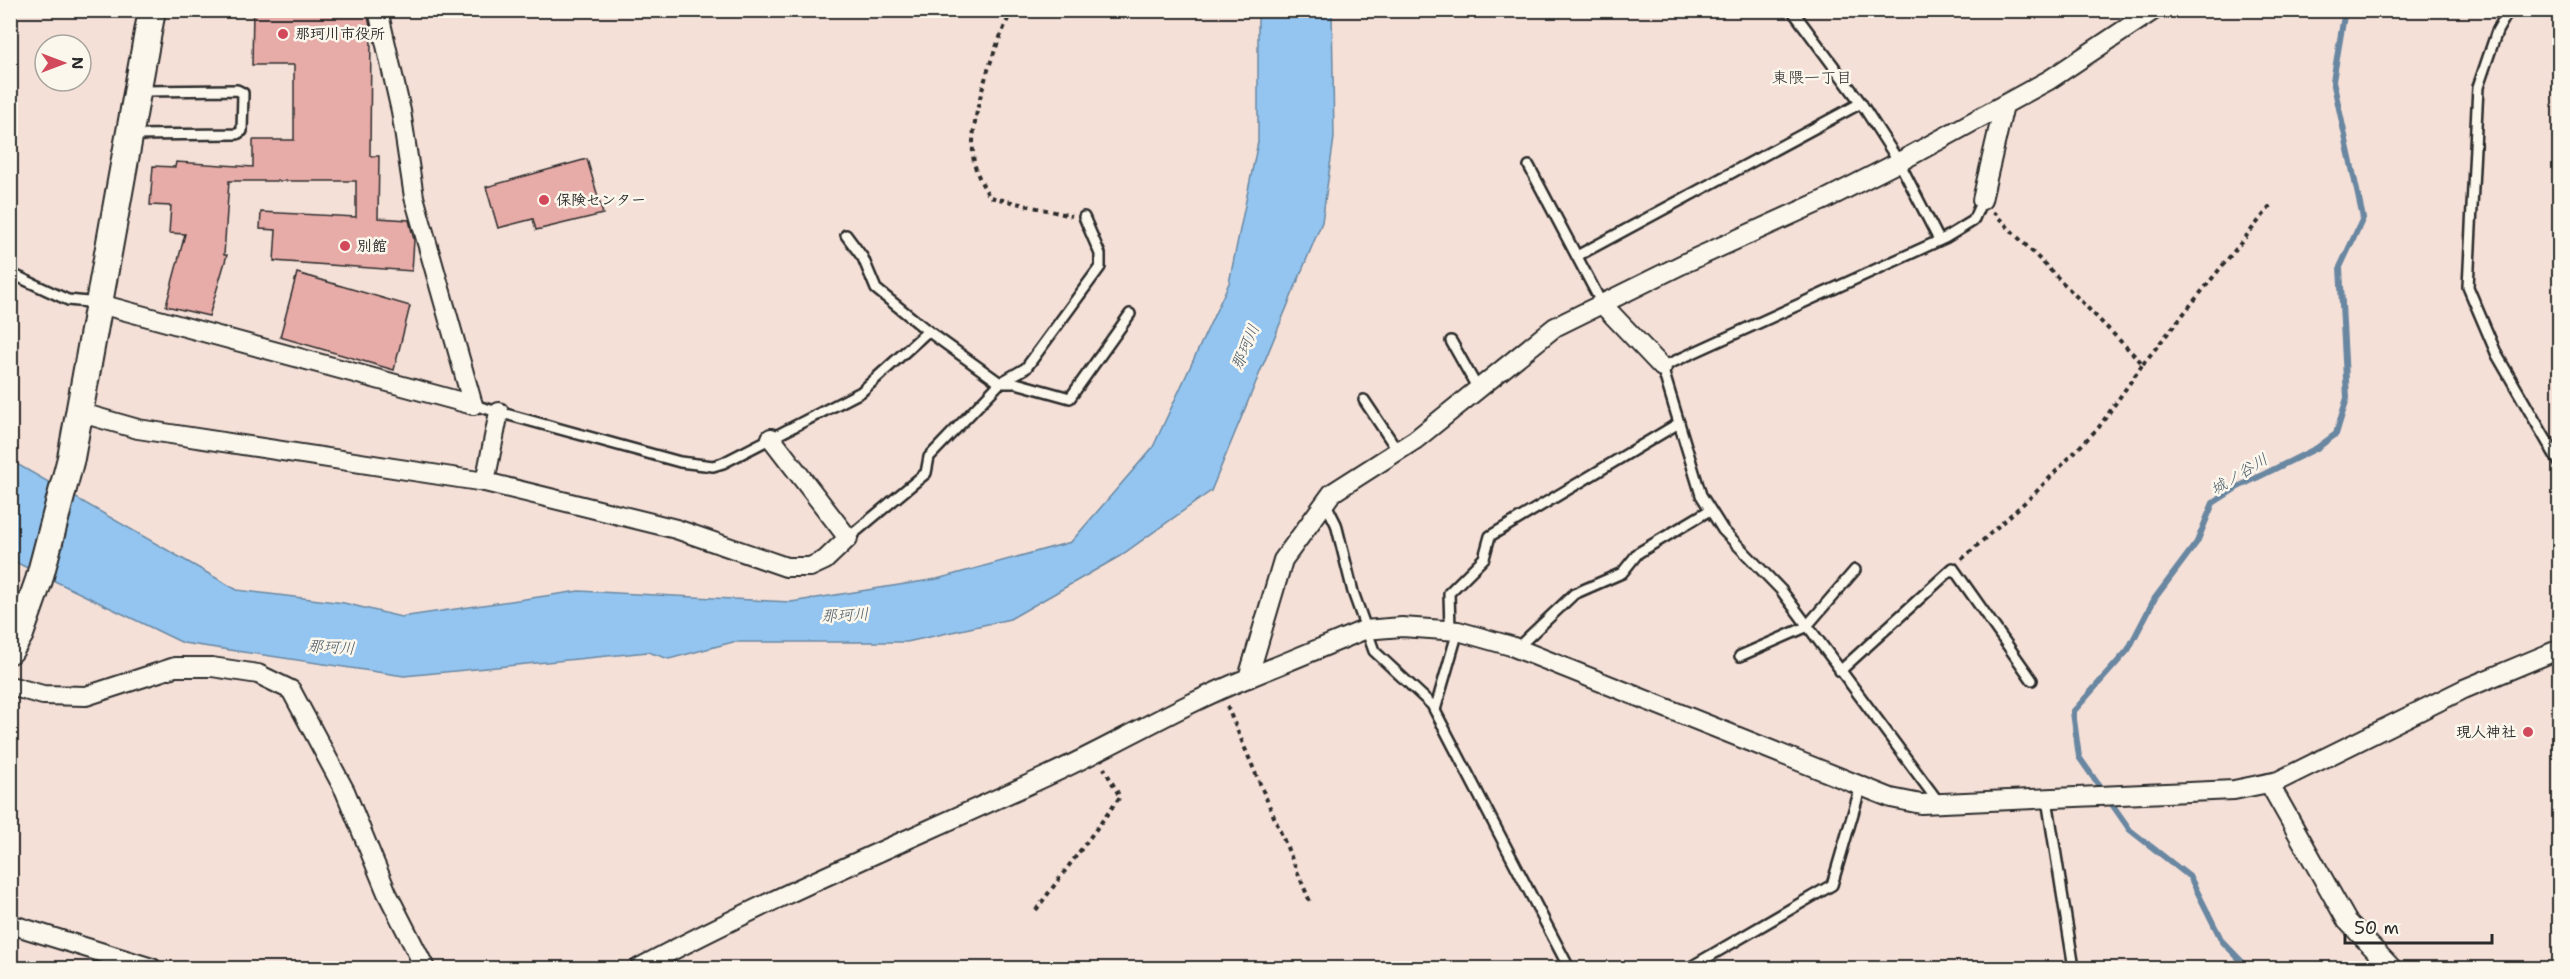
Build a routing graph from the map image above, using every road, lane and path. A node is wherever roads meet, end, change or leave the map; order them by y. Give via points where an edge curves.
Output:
1 (152, 10) edge
2 (378, 10) edge
3 (1012, 10) edge
4 (1792, 10) edge
5 (2154, 10) edge
6 (2509, 10) edge
7 (138, 91) junction
8 (1861, 103) junction
9 (2004, 105) junction
10 (130, 135) junction
11 (1899, 162) junction
12 (1529, 166) dead end
13 (1982, 200) junction
14 (2273, 203) dead end
15 (1084, 217) joint
16 (846, 235) dead end
17 (1939, 240) junction
18 (1577, 256) junction
19 (10, 273) edge
20 (100, 304) junction
21 (1602, 304) junction
22 (1130, 314) dead end
23 (928, 332) junction
24 (1450, 341) dead end
25 (2143, 364) junction
26 (1662, 367) junction
27 (999, 383) junction
28 (1478, 388) junction
29 (1364, 400) dead end
30 (473, 405) junction
31 (78, 412) junction
32 (499, 412) junction
33 (1679, 423) junction
34 (771, 438) junction
35 (1398, 450) junction
36 (2559, 464) edge
37 (485, 482) junction
38 (1325, 502) junction
39 (1710, 510) junction
40 (848, 538) junction
41 (1953, 568) junction
42 (1855, 570) dead end
43 (1806, 627) junction
44 (1364, 630) junction
45 (1454, 631) junction
46 (1517, 648) junction
47 (2559, 649) edge
48 (10, 650) edge
49 (1740, 656) dead end
50 (1840, 671) junction
51 (1248, 678) junction
52 (2032, 680) dead end
53 (10, 686) edge
54 (1220, 689) junction
55 (1435, 710) junction
56 (1095, 751) junction
57 (2269, 783) junction
58 (1861, 786) junction
59 (2047, 799) junction
60 (1940, 804) junction
61 (1311, 904) dead end
62 (1036, 910) dead end
63 (10, 924) edge
64 (88, 948) junction
65 (101, 969) edge
66 (152, 969) edge
67 (424, 969) edge
68 (639, 969) edge
69 (1569, 969) edge
70 (1689, 969) edge
71 (2074, 969) edge
72 (2392, 969) edge

1 - 7 street
2 - 30 street via 401,111 414,197
3 - 15 path via 987,74 974,130 974,156 981,183 990,197
4 - 8 lane
5 - 9 street
6 - 36 lane via 2497,31 2478,87 2468,287 2497,355
7 - 10 street
7 - 10 lane via 237,90 243,93 242,131
8 - 11 lane
8 - 18 lane
9 - 11 street
9 - 13 street
10 - 20 street
11 - 17 lane
11 - 21 street
12 - 18 lane
13 - 17 lane via 1973,221
13 - 25 path
14 - 25 path
15 - 27 lane via 1100,254 1100,267 1026,368
16 - 23 lane via 863,258 876,289
17 - 26 lane
18 - 21 lane
19 - 20 lane via 68,300
20 - 30 street
20 - 31 street
21 - 26 street
21 - 28 street via 1555,327
22 - 27 lane via 1070,398 1016,382
23 - 27 lane
23 - 34 lane via 861,392
24 - 28 lane
25 - 41 path via 2099,427 2034,494
26 - 33 lane
27 - 40 lane via 929,457 926,473
28 - 35 street
29 - 35 lane
30 - 32 lane
31 - 37 street via 138,429
31 - 48 street via 71,458 39,580 20,634
32 - 34 lane via 680,462 713,466
32 - 37 street
33 - 39 lane via 1701,495
33 - 45 lane via 1490,536 1484,558 1449,593
34 - 40 street
35 - 38 street via 1332,493
37 - 40 street via 676,529 786,567 810,567 825,560
38 - 44 lane via 1336,524
38 - 51 street via 1283,560
39 - 43 lane via 1723,530 1781,590
39 - 46 lane via 1638,553 1622,573 1574,594
41 - 50 lane
41 - 52 lane
42 - 43 lane
43 - 49 lane
43 - 50 lane
44 - 45 street via 1402,627
44 - 51 street
44 - 55 lane via 1374,651
45 - 46 street
45 - 55 lane
46 - 58 street
47 - 57 street via 2464,689
50 - 60 lane
51 - 54 street
53 - 67 street via 43,695 86,696 175,667 212,667 258,674 291,690 345,791
54 - 56 street
54 - 61 path
55 - 69 lane
56 - 62 path via 1120,797
56 - 68 street via 686,943
57 - 59 street via 2234,790
57 - 72 street via 2347,921
58 - 60 street via 1891,798
58 - 70 lane via 1832,885
59 - 60 street
59 - 71 lane
63 - 64 street
64 - 65 street
64 - 66 street

